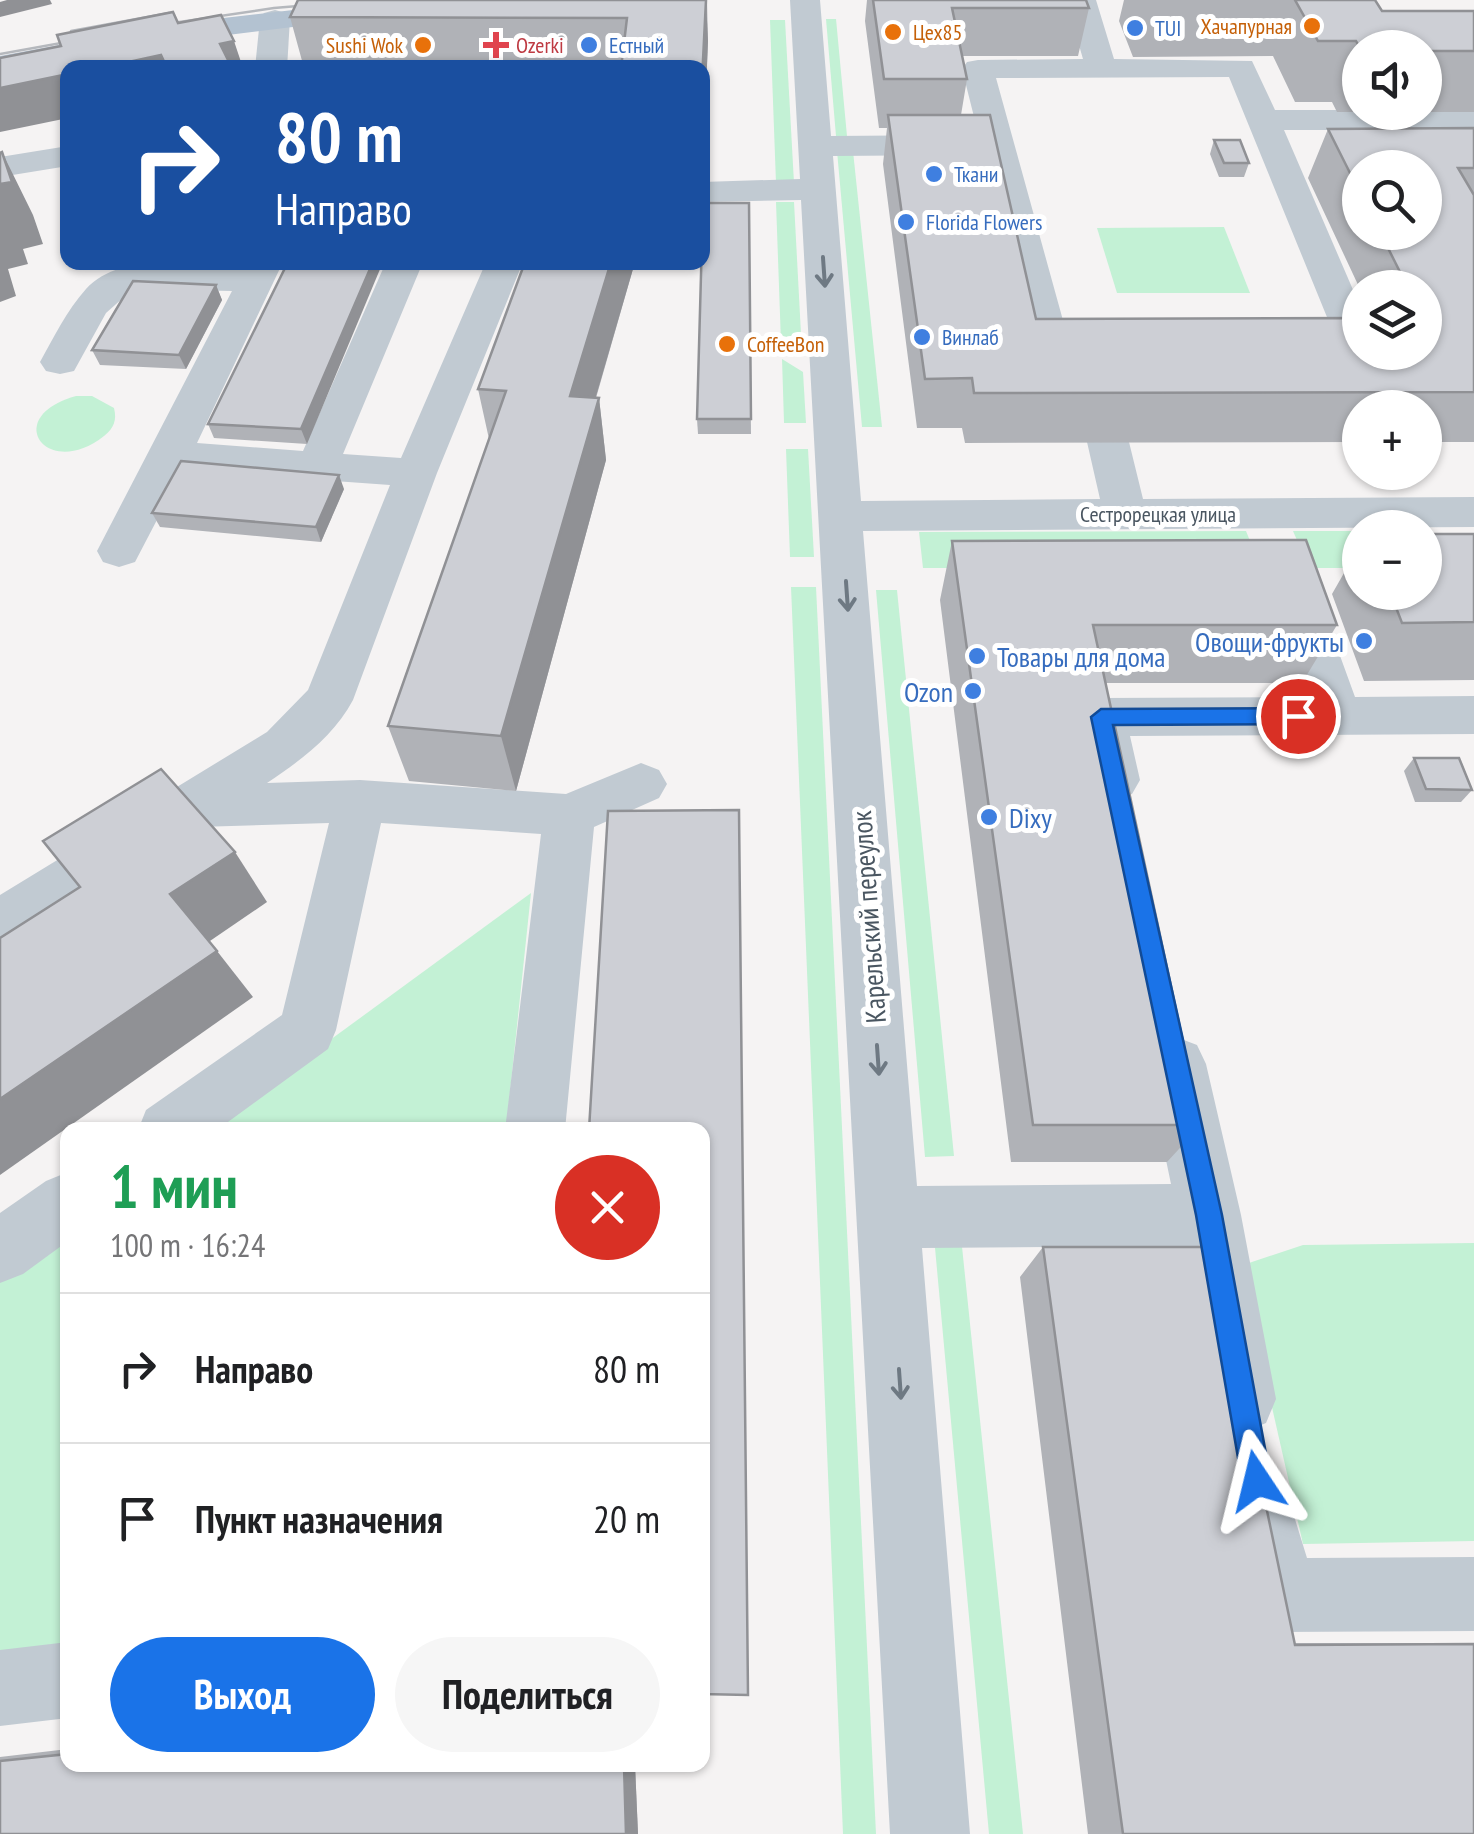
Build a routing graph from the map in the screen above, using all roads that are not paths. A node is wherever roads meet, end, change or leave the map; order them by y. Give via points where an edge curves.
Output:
1 (804, 0) edge
2 (1081, 0) edge
3 (392, 9) edge
4 (275, 18) junction
5 (272, 60) edge
6 (0, 65) edge
7 (1101, 69) junction
8 (1266, 120) junction
9 (1474, 120) edge
10 (998, 145) junction
11 (60, 157) edge
12 (1321, 162) dead end
13 (1283, 163) junction
14 (0, 168) edge
15 (817, 168) junction
16 (710, 190) edge
17 (402, 270) edge
18 (502, 270) edge
19 (260, 272) edge
20 (60, 362) dead end
21 (1108, 442) edge
22 (170, 454) junction
23 (317, 466) junction
24 (416, 474) junction
25 (1442, 512) edge
26 (1474, 512) edge
27 (1342, 513) edge
28 (1125, 514) junction
29 (1267, 514) junction
30 (842, 516) junction
31 (119, 551) dead end
32 (1474, 715) edge
33 (1337, 716) junction
34 (641, 784) dead end
35 (360, 801) junction
36 (189, 806) junction
37 (569, 815) junction
38 (1126, 832) edge
39 (0, 924) edge
40 (1167, 1024) edge
41 (179, 1122) edge
42 (536, 1122) edge
43 (60, 1209) edge
44 (1209, 1215) junction
45 (888, 1217) junction
46 (0, 1251) edge
47 (1474, 1594) edge
48 (60, 1681) edge
49 (0, 1688) edge
50 (930, 1834) edge

1 - 15 street, Карельский переулок
2 - 7 street
3 - 4 main road
4 - 5 street
4 - 6 main road
7 - 8 street via 1241,68
7 - 10 street via 978,70
8 - 9 street
8 - 13 street
10 - 13 street via 1048,336 1086,353 1331,351 1353,334
10 - 15 street
11 - 14 street
12 - 13 street
15 - 16 street
15 -> 30 street, Карельский переулок
17 - 23 street
18 - 24 street
19 - 20 street via 118,280 102,290
19 - 22 street
21 - 28 street
22 - 23 street
22 - 31 street
23 - 24 street
24 - 36 street via 330,700 285,746
25 - 26 street, Сестрорецкая улица
27 - 29 street, Сестрорецкая улица
28 - 29 street, Сестрорецкая улица
28 - 30 street, Сестрорецкая улица
29 - 33 street
30 -> 45 street, Карельский переулок
32 - 33 street
33 - 38 street via 1101,717
34 - 37 street
35 - 36 street
35 - 37 street
35 - 41 street via 307,1030
36 - 39 street
37 - 42 street
40 - 44 street
43 - 46 street
44 - 45 street
44 - 47 street via 1277,1595
45 -> 50 street, Карельский переулок
48 - 49 street

